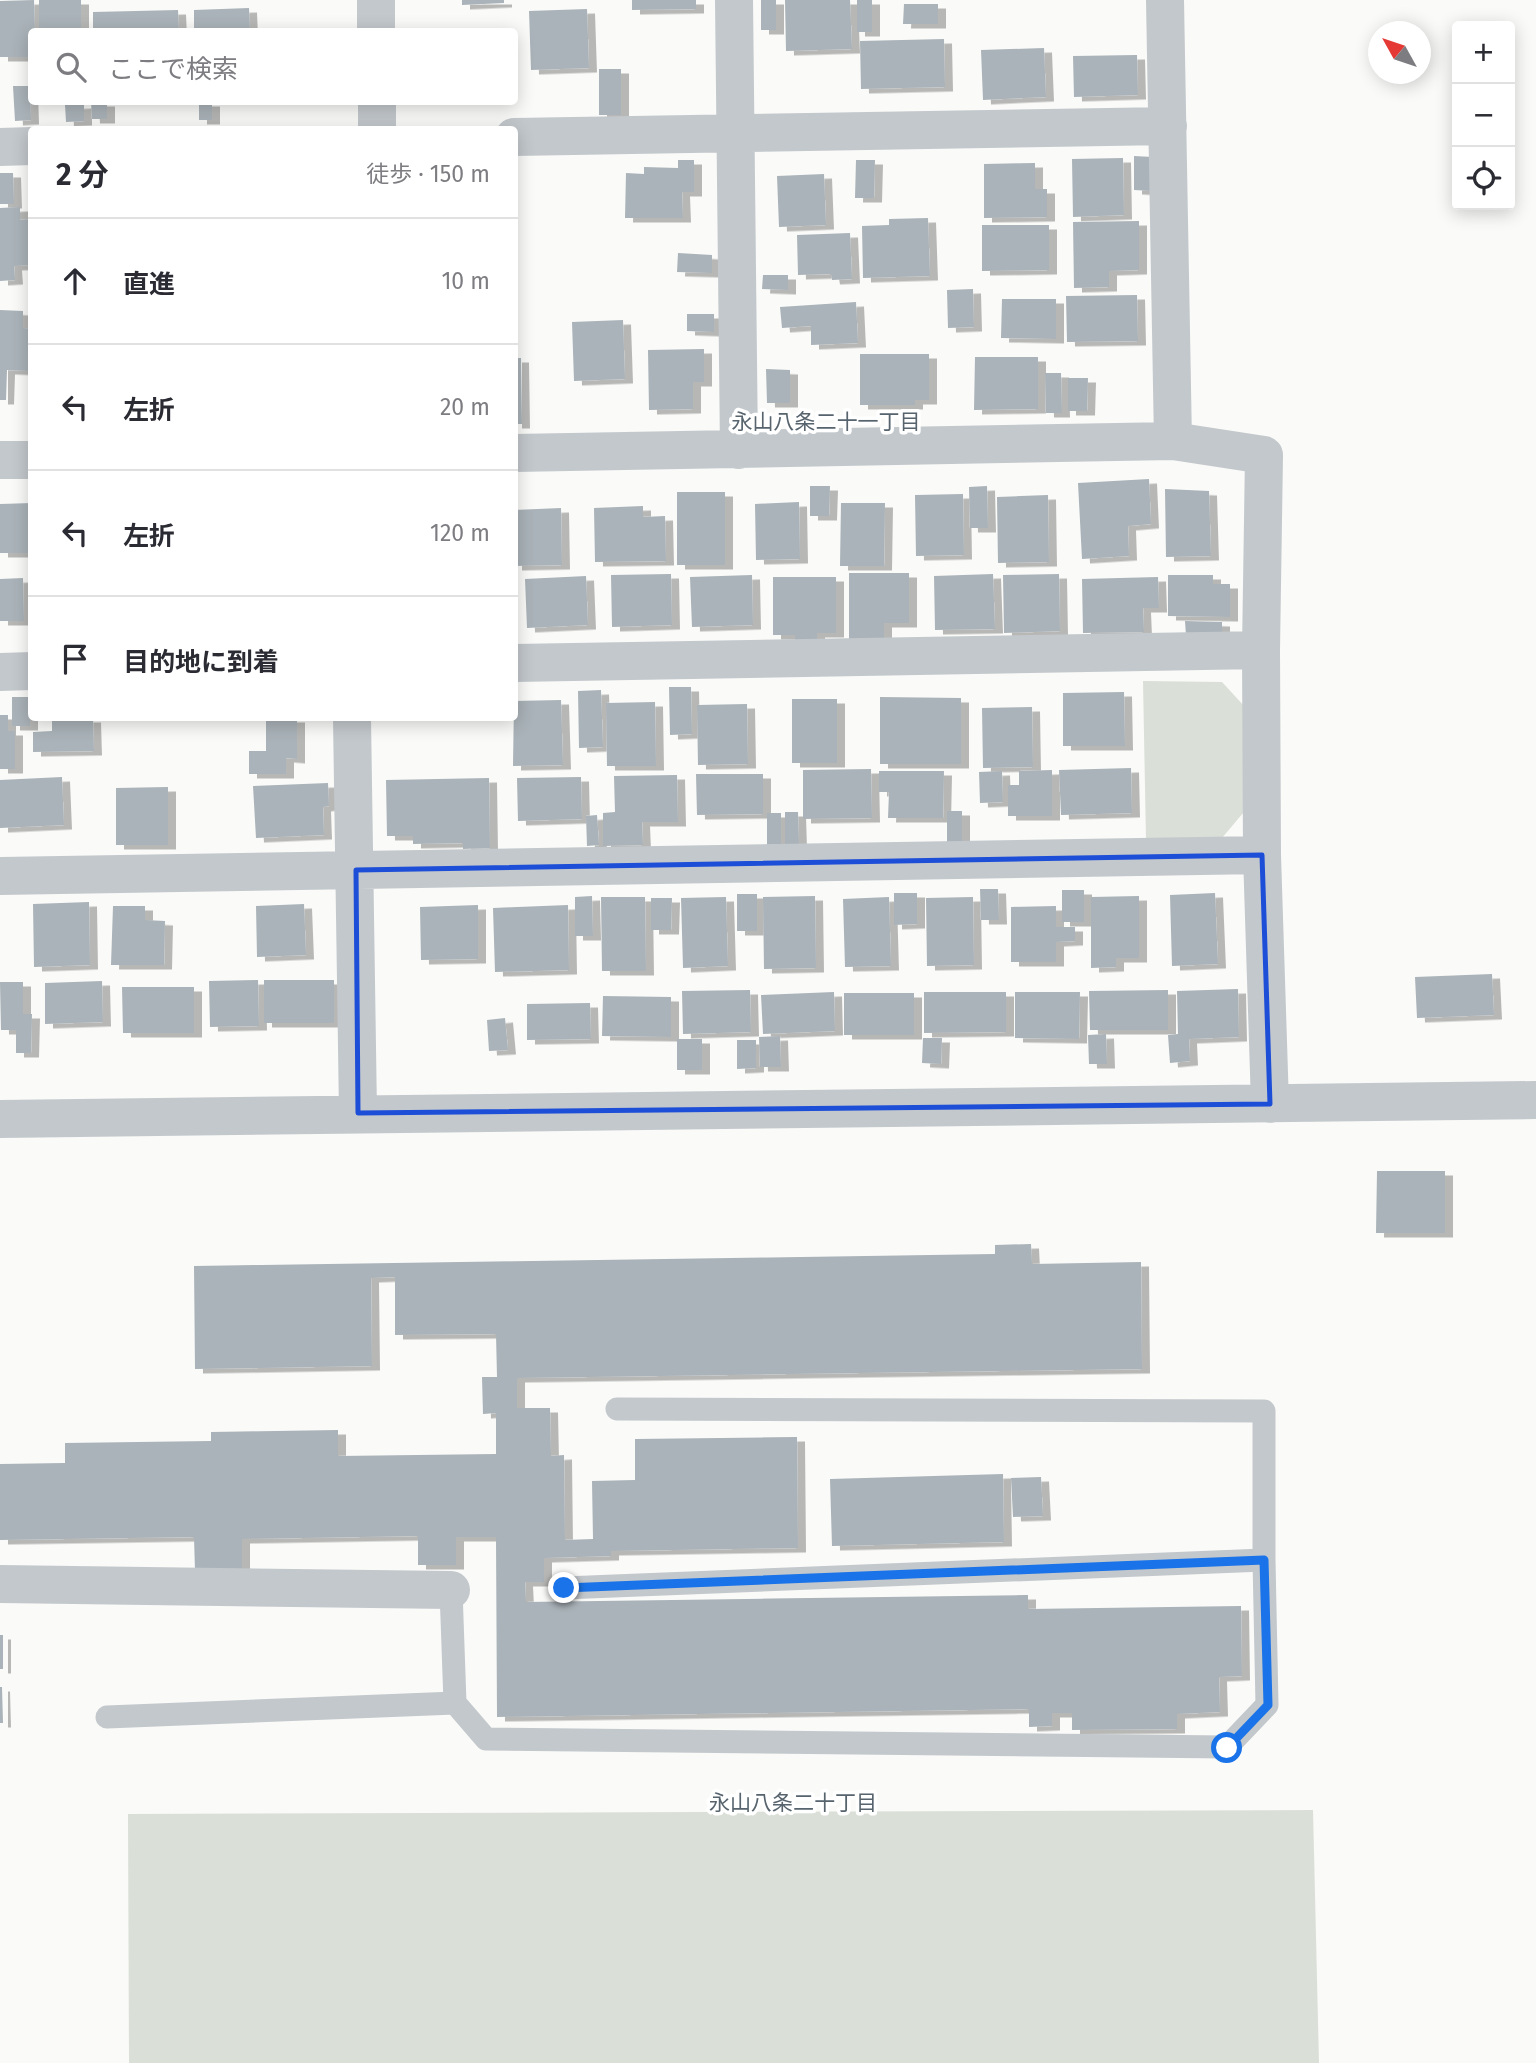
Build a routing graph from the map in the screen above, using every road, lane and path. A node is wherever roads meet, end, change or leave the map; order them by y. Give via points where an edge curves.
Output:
1 (376, 0) edge
2 (734, 0) edge
3 (1165, 0) edge
4 (376, 28) edge
5 (377, 105) edge
6 (377, 126) edge
7 (1167, 126) junction
8 (736, 135) junction
9 (518, 137) edge
10 (28, 146) edge
11 (0, 147) edge
12 (1173, 441) junction
13 (739, 450) junction
14 (518, 453) edge
15 (0, 460) edge
16 (28, 460) edge
17 (1261, 650) junction
18 (518, 663) edge
19 (28, 671) edge
20 (0, 672) edge
21 (352, 721) edge
22 (1262, 855) junction
23 (356, 870) junction
24 (0, 876) edge
25 (1536, 1100) edge
26 (1270, 1104) junction
27 (358, 1113) junction
28 (0, 1119) edge
29 (617, 1409) dead end
30 (1264, 1560) junction
31 (0, 1584) edge
32 (564, 1588) dead end
33 (451, 1590) joint
34 (455, 1703) junction
35 (107, 1717) dead end

1 - 4 street
2 - 8 street
3 - 7 street
5 - 6 street
7 - 8 street
7 - 12 street
8 - 9 street
8 - 13 street
10 - 11 street
12 - 13 street
12 - 17 street via 1264,455
13 - 14 street
15 - 16 street
17 - 18 street
17 - 22 street
19 - 20 street
21 - 23 street
22 - 23 street
22 - 26 street
23 - 24 street
23 - 27 street
25 - 26 street
26 - 27 street
27 - 28 street
29 - 30 lane via 1264,1410
30 - 32 lane
30 - 34 lane via 1268,1705 1227,1748 486,1739
31 - 33 street
33 - 34 lane
34 - 35 lane

